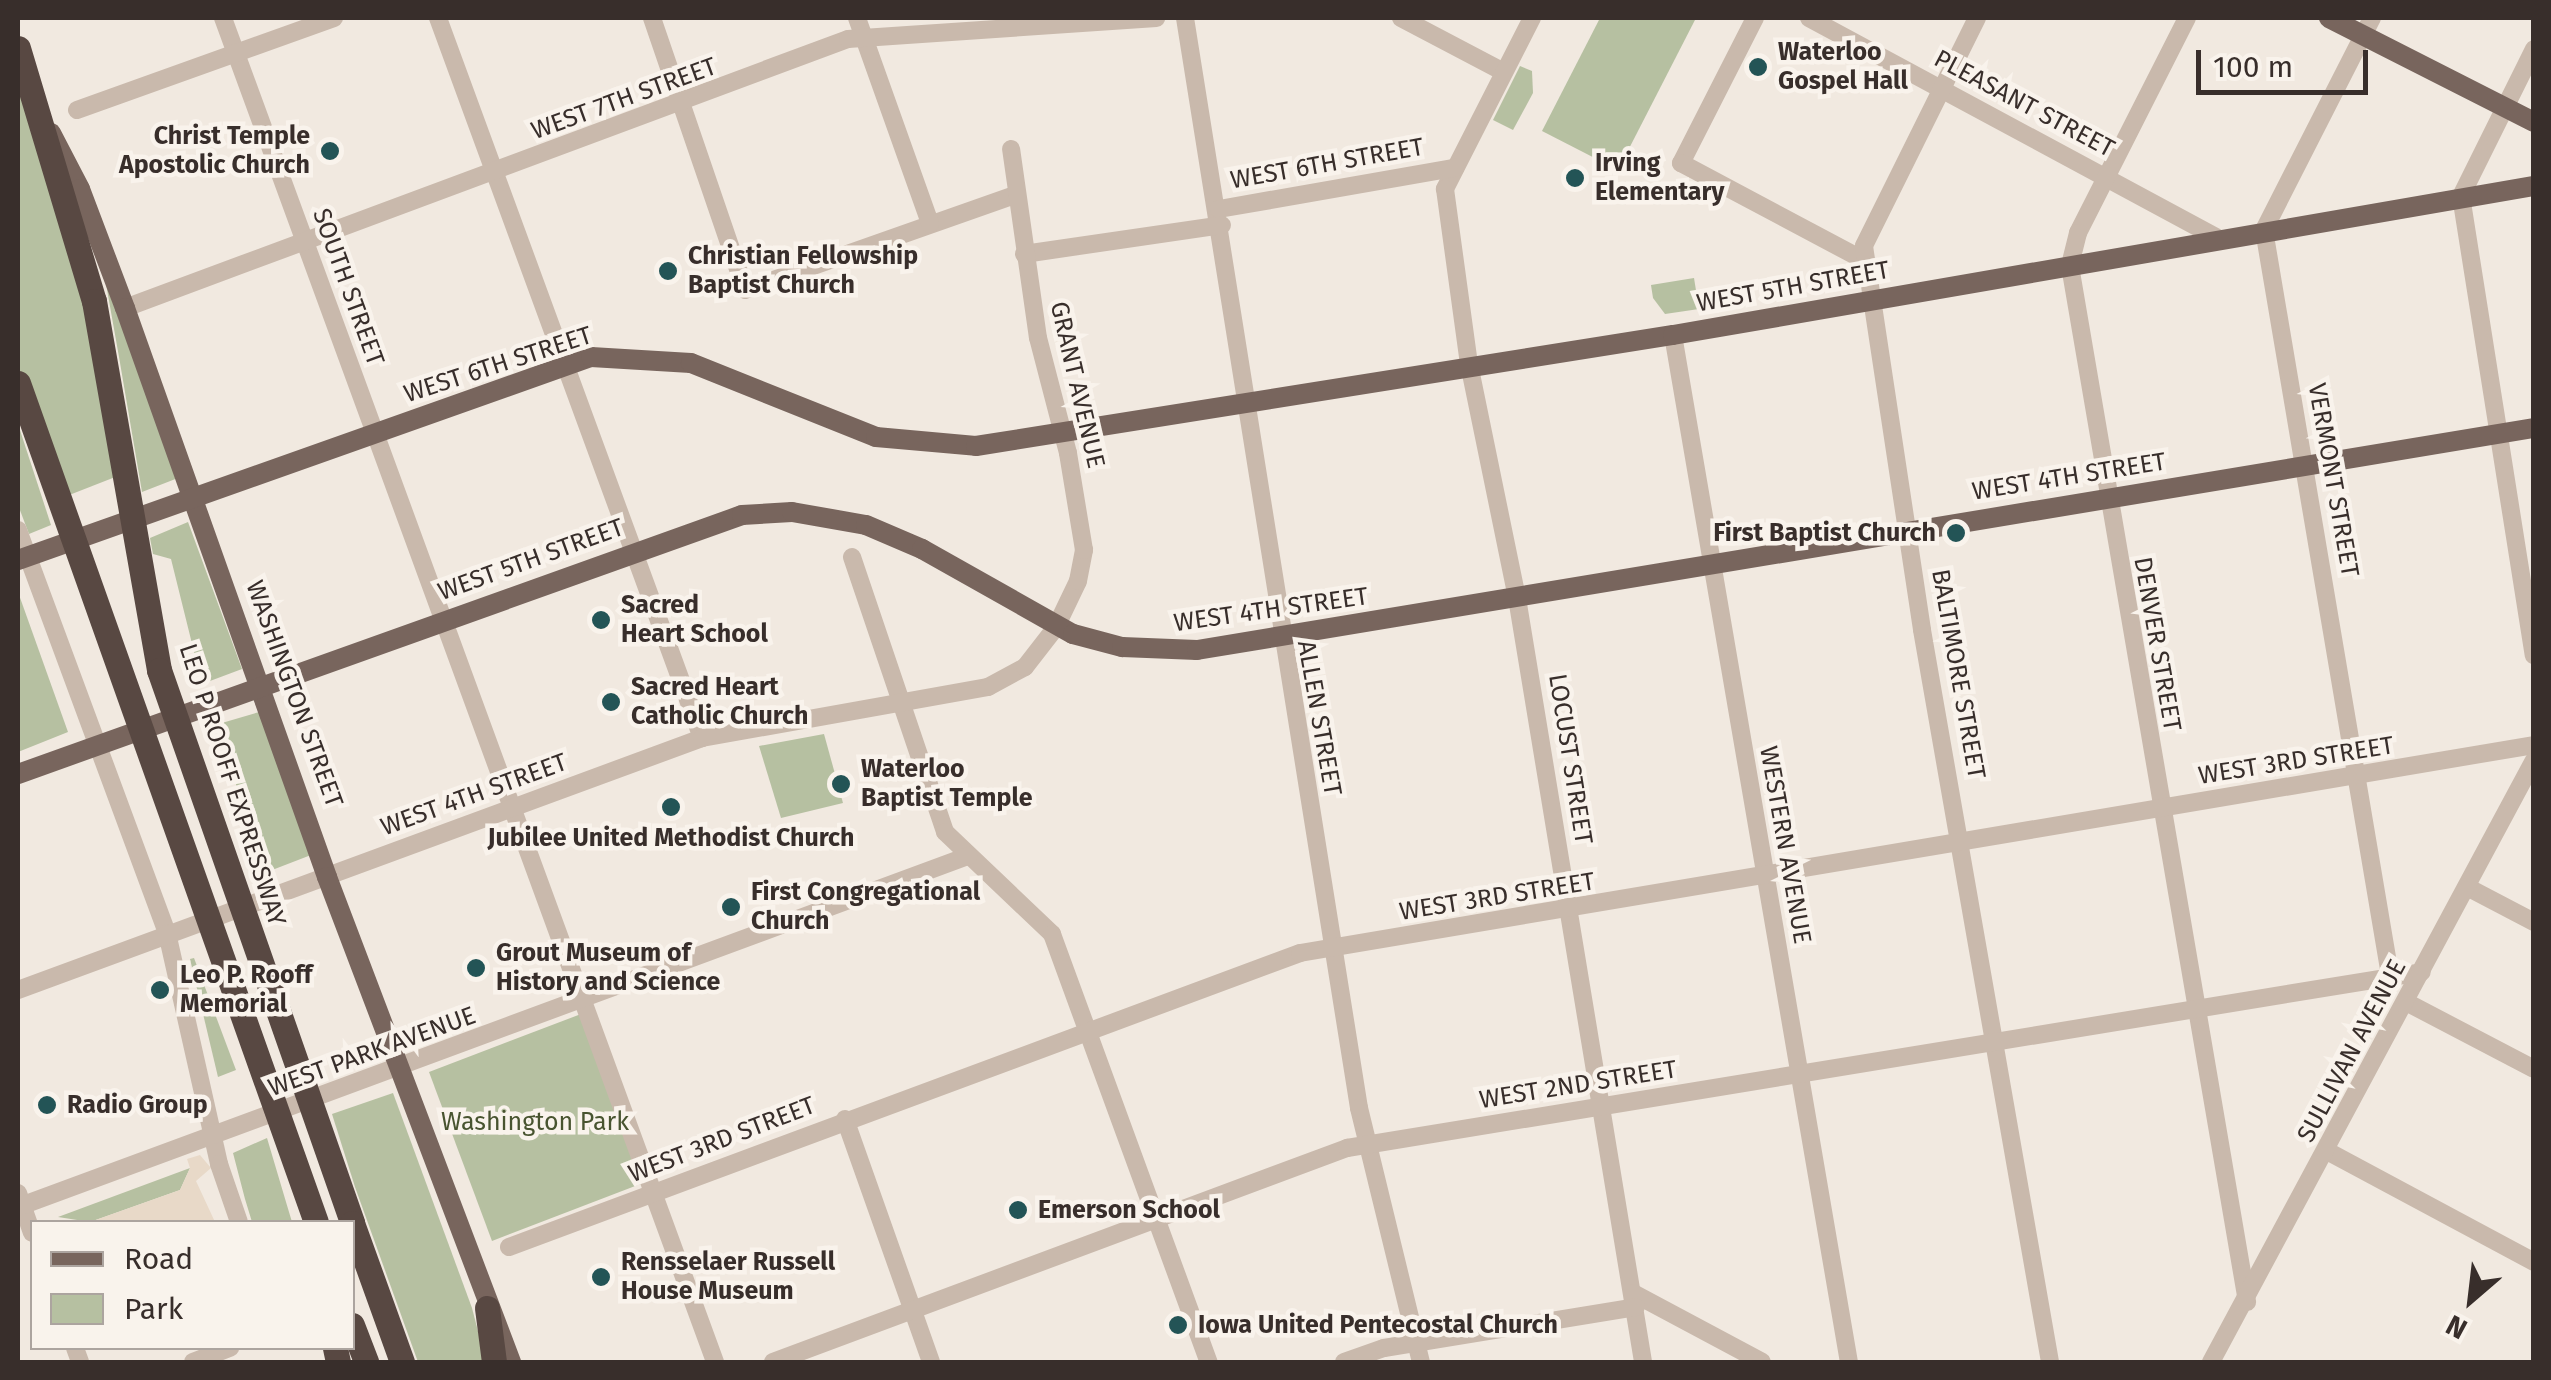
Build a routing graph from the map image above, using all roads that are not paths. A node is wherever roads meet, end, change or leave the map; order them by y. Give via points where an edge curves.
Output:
1 (223, 18) edge
2 (334, 18) edge
3 (438, 18) edge
4 (652, 18) edge
5 (858, 18) edge
6 (1156, 18) edge
7 (1185, 18) edge
8 (1401, 18) edge
9 (1532, 18) edge
10 (1755, 18) edge
11 (1809, 18) edge
12 (1977, 18) edge
13 (2187, 18) edge
14 (2329, 18) edge
15 (1068, 20) edge
16 (2367, 26) edge
17 (865, 38) junction
18 (18, 48) edge
19 (2534, 49) edge
20 (236, 52) junction
21 (1504, 72) junction
22 (1940, 89) junction
23 (684, 105) junction
24 (2503, 108) junction
25 (77, 110) dead end
26 (44, 122) junction
27 (2534, 122) edge
28 (1011, 149) dead end
29 (1455, 168) junction
30 (495, 173) junction
31 (2107, 175) junction
32 (2534, 186) edge
33 (1015, 195) junction
34 (2460, 196) junction
35 (1220, 217) junction
36 (930, 223) junction
37 (2264, 230) junction
38 (2216, 237) junction
39 (306, 242) junction
40 (1024, 254) junction
41 (1865, 261) junction
42 (2070, 266) junction
43 (1872, 297) junction
44 (125, 308) junction
45 (1673, 335) junction
46 (1468, 364) junction
47 (565, 365) junction
48 (18, 383) edge
49 (1246, 401) junction
50 (2534, 428) edge
51 (374, 431) junction
52 (1061, 432) junction
53 (2497, 434) junction
54 (2306, 465) junction
55 (2105, 496) junction
56 (190, 497) junction
57 (18, 530) edge
58 (1907, 530) junction
59 (632, 550) junction
60 (852, 557) dead end
61 (22, 558) edge
62 (1712, 563) junction
63 (1518, 598) junction
64 (443, 619) junction
65 (1056, 627) junction
66 (1280, 636) junction
67 (2534, 655) edge
68 (260, 686) junction
69 (905, 704) junction
70 (702, 738) junction
71 (93, 745) junction
72 (2534, 745) edge
73 (2534, 760) edge
74 (18, 774) edge
75 (2356, 776) junction
76 (512, 807) junction
77 (2160, 809) junction
78 (1964, 844) junction
79 (968, 856) junction
80 (1765, 874) junction
81 (327, 876) junction
82 (2466, 887) junction
83 (1570, 912) junction
84 (2534, 922) edge
85 (167, 933) junction
86 (1332, 948) junction
87 (2422, 972) junction
88 (2390, 975) junction
89 (18, 990) edge
90 (583, 1001) junction
91 (2406, 1002) junction
92 (2195, 1007) junction
93 (1091, 1029) junction
94 (1995, 1040) junction
95 (400, 1068) junction
96 (2534, 1069) edge
97 (1799, 1072) junction
98 (1604, 1108) junction
99 (846, 1119) junction
100 (212, 1137) junction
101 (1368, 1144) junction
102 (2328, 1151) junction
103 (292, 1153) junction
104 (654, 1193) junction
105 (19, 1202) edge
106 (238, 1220) edge
107 (307, 1220) edge
108 (315, 1220) edge
109 (351, 1220) edge
110 (1162, 1220) junction
111 (30, 1228) edge
112 (355, 1231) edge
113 (510, 1247) dead end
114 (2534, 1262) edge
115 (1634, 1300) junction
116 (2247, 1302) junction
117 (487, 1308) junction
118 (913, 1311) junction
119 (355, 1332) edge
120 (1416, 1342) junction
121 (225, 1350) edge
122 (193, 1362) edge
123 (366, 1362) edge
124 (402, 1362) edge
125 (494, 1362) edge
126 (510, 1362) edge
127 (715, 1362) edge
128 (773, 1362) edge
129 (930, 1362) edge
130 (1209, 1362) edge
131 (1344, 1362) edge
132 (1421, 1362) edge
133 (1642, 1362) edge
134 (1762, 1362) edge
135 (1849, 1362) edge
136 (2050, 1362) edge
137 (2212, 1362) edge

1 - 20 street, SOUTH STREET
2 - 20 street
3 - 30 street
4 - 23 street
5 - 17 street
6 - 15 street, WEST 7TH STREET
7 - 35 street, ALLEN STREET
8 - 21 street
9 - 21 street, WEST 6TH STREET
10 - 41 street via 1681,163
11 - 22 street, PLEASANT STREET
12 - 22 street, BALTIMORE STREET
13 - 31 street, DENVER STREET
14 - 16 main road
15 - 17 street, WEST 7TH STREET
16 - 24 main road
16 - 37 street
17 - 23 street, WEST 7TH STREET
17 - 36 street
18 - 26 highway, WASHINGTON STREET
19 - 24 street
20 - 25 street
20 - 39 street, SOUTH STREET
21 - 29 street, WEST 6TH STREET
22 - 31 street, PLEASANT STREET
22 - 41 street, BALTIMORE STREET via 1870,223
23 - 30 street, WEST 7TH STREET
23 - 36 street via 745,290
24 - 27 main road
24 - 34 street
26 - 44 main road, WASHINGTON STREET via 80,189
26 - 109 highway, LEO P ROOFF EXPRESSWAY via 90,286 159,670
28 - 33 street, GRANT AVENUE
29 - 35 street, WEST 6TH STREET
29 - 46 street, LOCUST STREET via 1445,188
30 - 39 street, WEST 7TH STREET
30 - 47 street
31 - 38 street, PLEASANT STREET
31 - 42 street, DENVER STREET via 2078,233
32 - 34 main road, WEST 5TH STREET
33 - 36 street
33 - 40 street, GRANT AVENUE
34 - 37 main road, WEST 5TH STREET
34 - 53 street
35 - 40 street, WEST 6TH STREET
35 - 49 street, ALLEN STREET
37 - 38 main road, WEST 5TH STREET
37 - 54 street, VERMONT STREET
38 - 42 main road, WEST 5TH STREET
39 - 44 street, WEST 7TH STREET
39 - 51 street, SOUTH STREET
40 - 52 street, GRANT AVENUE
41 - 43 street, BALTIMORE STREET
42 - 43 main road, WEST 5TH STREET
42 - 55 street, DENVER STREET
43 - 45 main road, WEST 5TH STREET
43 - 58 street, BALTIMORE STREET
44 - 56 main road, WASHINGTON STREET
45 - 46 main road, WEST 5TH STREET
45 - 62 street, WESTERN AVENUE
46 - 49 main road, WEST 5TH STREET
46 - 63 street, LOCUST STREET
47 - 51 main road, WEST 6TH STREET
47 - 52 main road, WEST 6TH STREET via 616,355 691,364 852,429 926,446 976,446
47 - 59 street
48 - 103 highway via 190,882
49 - 52 main road, WEST 5TH STREET
49 - 66 street, ALLEN STREET
50 - 53 main road, WEST 4TH STREET
51 - 56 main road, WEST 6TH STREET
51 - 64 street, SOUTH STREET
52 - 65 street, GRANT AVENUE via 1084,550
53 - 54 main road, WEST 4TH STREET
53 - 67 street
54 - 55 main road, WEST 4TH STREET
54 - 75 street, VERMONT STREET
55 - 58 main road, WEST 4TH STREET
55 - 77 street, DENVER STREET
56 - 61 main road, WEST 6TH STREET
56 - 68 main road, WASHINGTON STREET
57 - 61 street
58 - 62 main road, WEST 4TH STREET
58 - 78 street, BALTIMORE STREET
59 - 64 main road, WEST 5TH STREET
59 - 65 main road, WEST 5TH STREET via 742,515 842,519 922,549
59 - 70 street
60 - 69 street
61 - 71 street
62 - 63 main road, WEST 4TH STREET
62 - 80 street, WESTERN AVENUE
63 - 66 main road, WEST 4TH STREET
63 - 83 street, LOCUST STREET
64 - 68 main road, WEST 5TH STREET
64 - 76 street, SOUTH STREET
65 - 66 main road, WEST 4TH STREET via 1147,650
65 - 69 street, WEST 4TH STREET via 1026,668 1004,680
66 - 86 street, ALLEN STREET
68 - 71 main road, WEST 5TH STREET
68 - 81 main road, WASHINGTON STREET
69 - 70 street, WEST 4TH STREET
69 - 79 street via 944,832
70 - 76 street, WEST 4TH STREET
71 - 74 main road, WEST 5TH STREET
71 - 85 street
72 - 75 street, WEST 3RD STREET
73 - 82 street, SULLIVAN AVENUE
75 - 77 street, WEST 3RD STREET
75 - 88 street, VERMONT STREET
76 - 81 street, WEST 4TH STREET
76 - 90 street, SOUTH STREET
77 - 78 street, WEST 3RD STREET
77 - 92 street, DENVER STREET
78 - 80 street, WEST 3RD STREET
78 - 94 street, BALTIMORE STREET
79 - 90 street, WEST PARK AVENUE
79 - 93 street via 1052,934
80 - 83 street, WEST 3RD STREET
80 - 97 street, WESTERN AVENUE
81 - 85 street, WEST 4TH STREET
81 - 95 main road, WASHINGTON STREET
82 - 84 street
82 - 87 street, SULLIVAN AVENUE
83 - 86 street, WEST 3RD STREET
83 - 98 street, LOCUST STREET
85 - 89 street, WEST 4TH STREET
85 - 100 street
86 - 93 street, WEST 3RD STREET via 1300,953
86 - 101 street, ALLEN STREET
87 - 88 street, WEST 2ND STREET
87 - 91 street, SULLIVAN AVENUE
88 - 92 street, WEST 2ND STREET
90 - 95 street, WEST PARK AVENUE
90 - 104 street, SOUTH STREET
91 - 96 street
91 - 102 street, SULLIVAN AVENUE
92 - 94 street, WEST 2ND STREET
92 - 116 street, DENVER STREET
93 - 99 street, WEST 3RD STREET
93 - 110 street
94 - 97 street, WEST 2ND STREET
94 - 136 street, BALTIMORE STREET
95 - 100 street, WEST PARK AVENUE
95 - 117 main road, WASHINGTON STREET
97 - 98 street, WEST 2ND STREET
97 - 135 street, WESTERN AVENUE
98 - 101 street, WEST 2ND STREET
98 - 115 street, LOCUST STREET
99 - 104 street, WEST 3RD STREET
99 - 118 street
100 - 105 street, WEST PARK AVENUE
100 - 106 street
101 - 110 street, WEST 2ND STREET
101 - 120 street, ALLEN STREET
102 - 114 street
102 - 116 street, SULLIVAN AVENUE
103 - 107 highway
103 - 108 highway
104 - 113 street, WEST 3RD STREET
104 - 127 street, SOUTH STREET
105 - 111 street
110 - 118 street, WEST 2ND STREET
110 - 130 street
112 - 124 highway, LEO P ROOFF EXPRESSWAY
115 - 120 street
115 - 133 street, LOCUST STREET
115 - 134 street
116 - 137 street, SULLIVAN AVENUE
117 - 125 highway
117 - 126 main road, WASHINGTON STREET
118 - 128 street, WEST 2ND STREET
118 - 129 street
119 - 123 highway
120 - 131 street
120 - 132 street, ALLEN STREET
121 - 122 street

